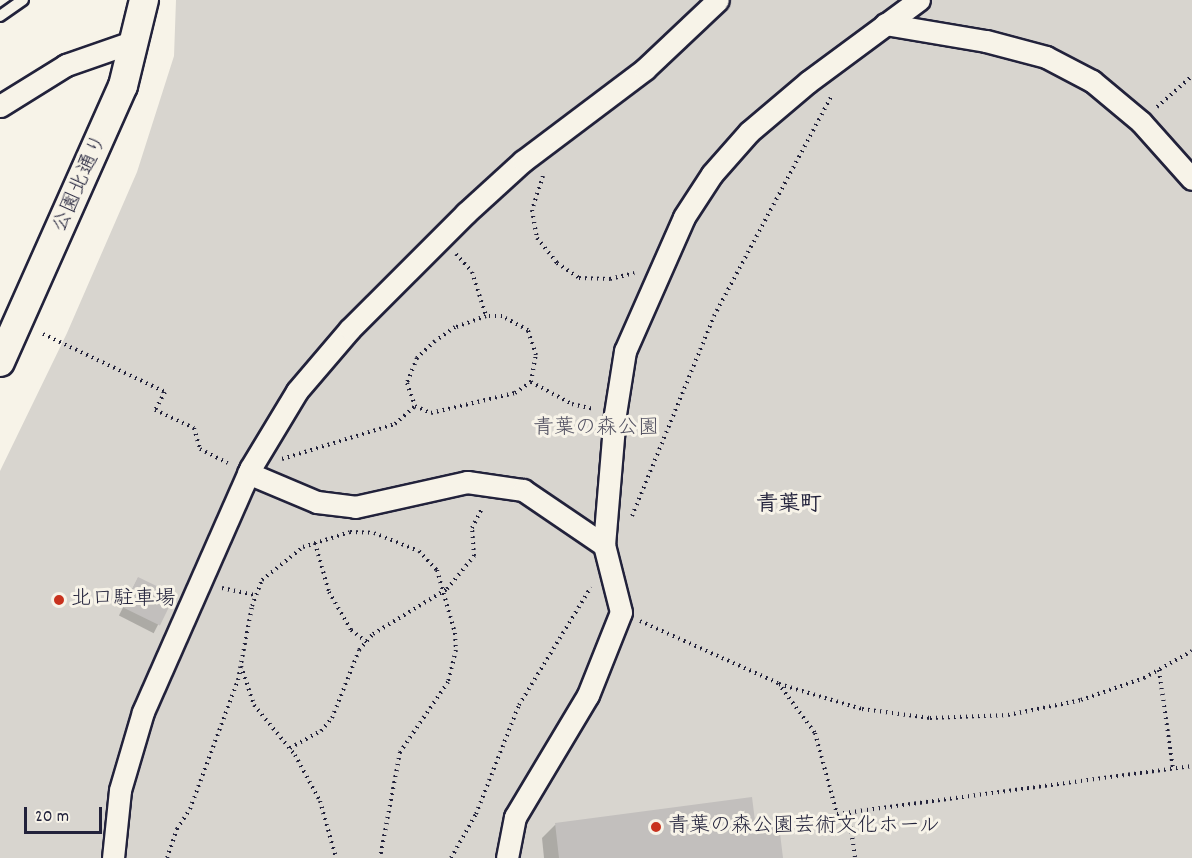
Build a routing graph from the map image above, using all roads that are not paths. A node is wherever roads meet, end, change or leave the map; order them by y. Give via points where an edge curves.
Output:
1 (23, 0) edge
2 (144, 0) edge
3 (718, 0) edge
4 (918, 0) edge
5 (0, 16) edge
6 (885, 24) junction
7 (135, 41) junction
8 (0, 106) edge
9 (1192, 179) edge
10 (0, 362) edge
11 (249, 471) junction
12 (606, 553) junction
13 (113, 858) edge
14 (507, 858) edge

1 - 5 lane
2 - 7 street, 公園北通り
3 - 11 street via 645,69 524,161 350,329 297,391
4 - 6 street
6 - 9 street via 986,40 1046,57 1092,81 1141,122
6 - 12 street via 766,118 712,174 684,217 625,351 615,414
7 - 8 street via 66,64
7 - 10 street, 公園北通り via 123,86 86,176
11 - 12 street via 317,502 355,507 468,482 523,490
11 - 13 street via 143,712 120,790
12 - 14 street via 621,612 588,695 515,817

